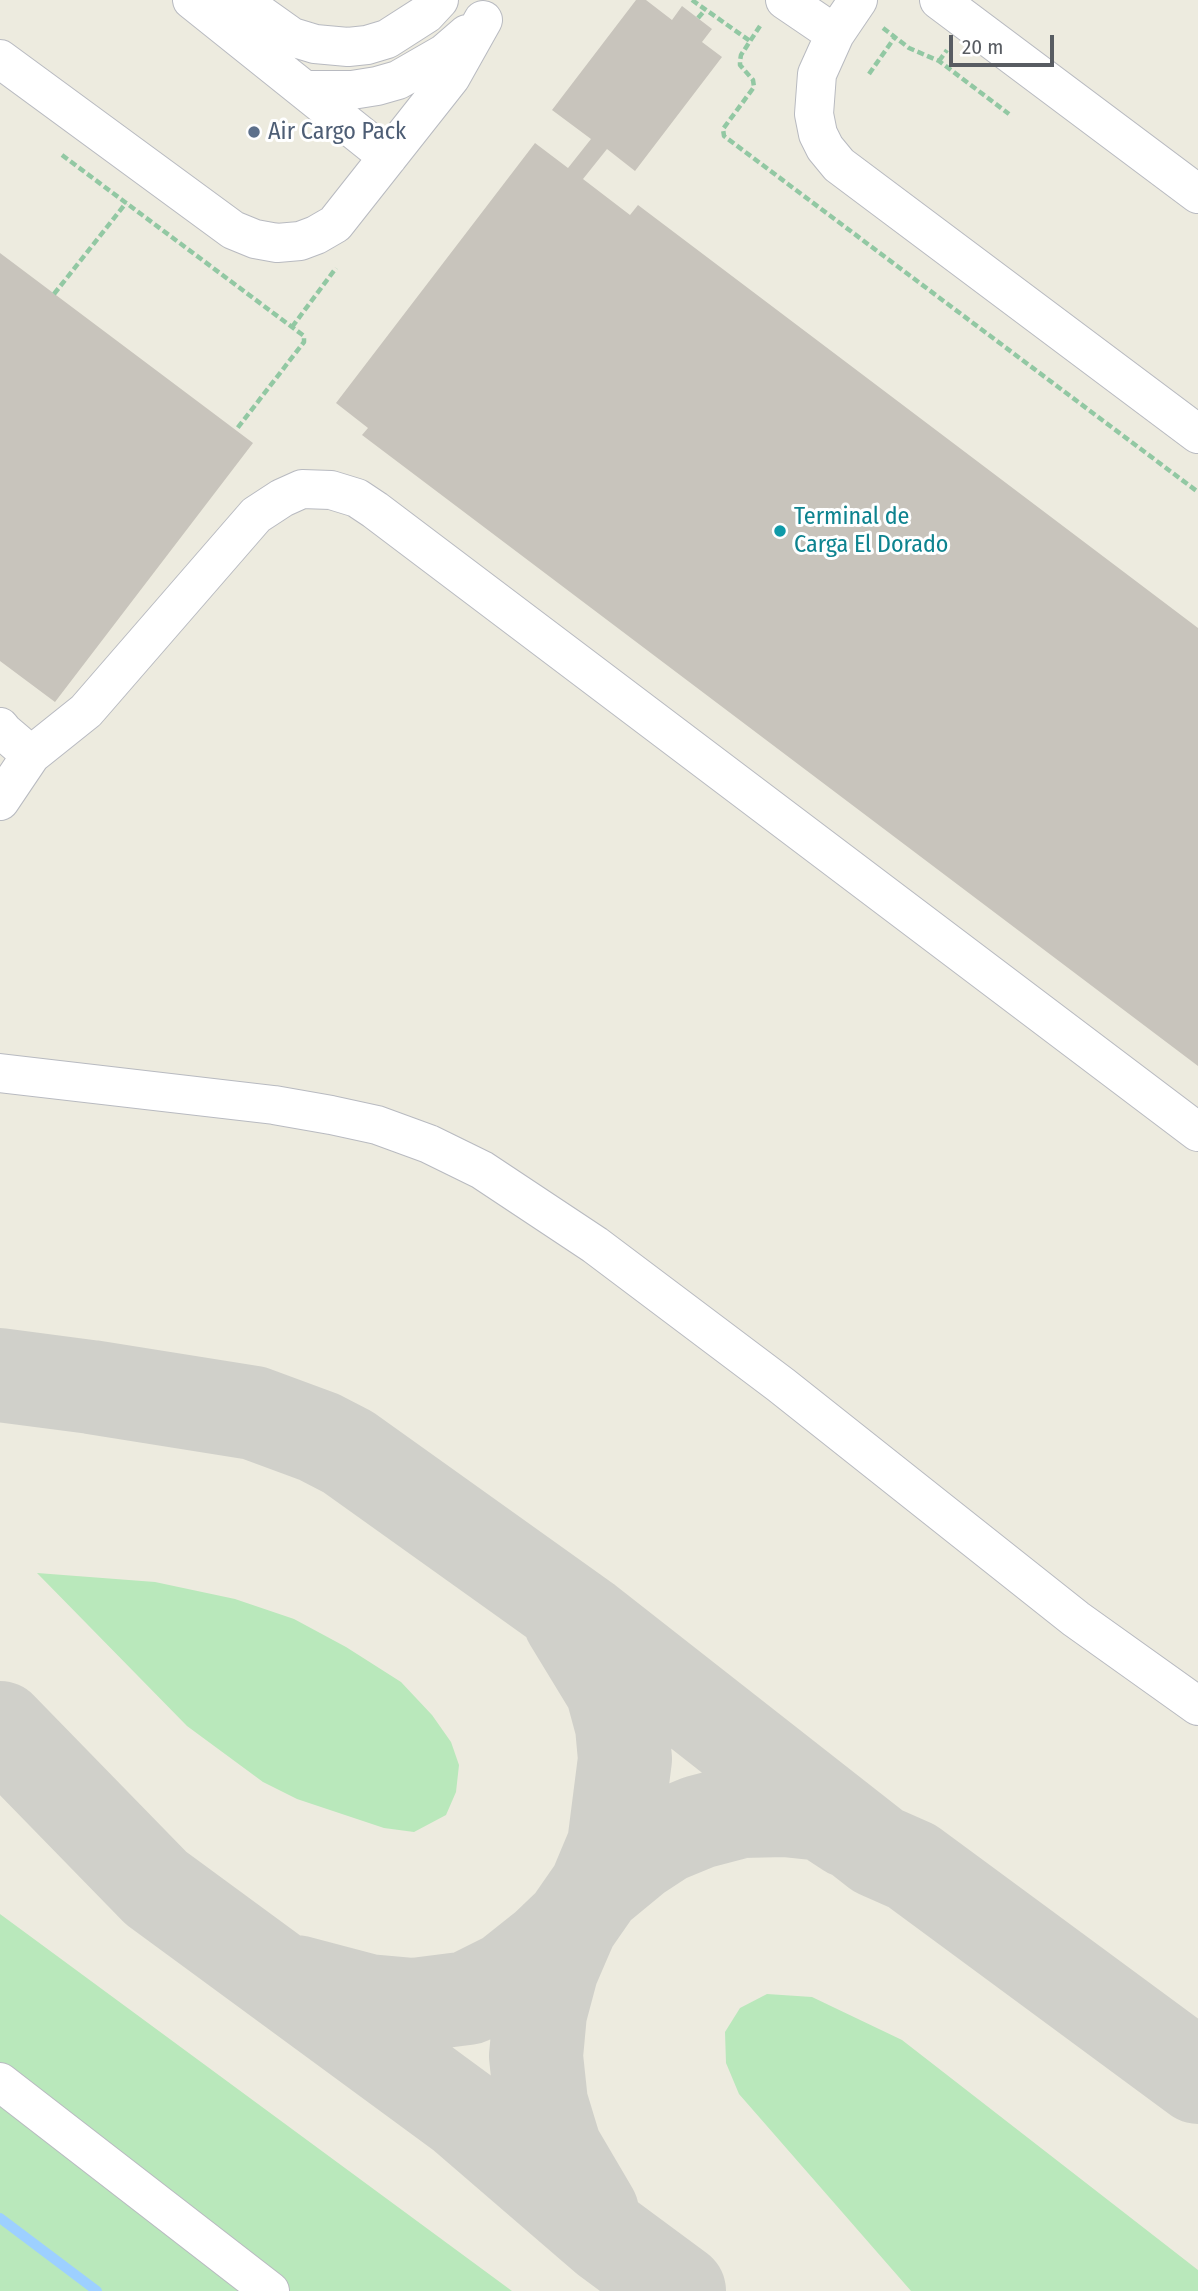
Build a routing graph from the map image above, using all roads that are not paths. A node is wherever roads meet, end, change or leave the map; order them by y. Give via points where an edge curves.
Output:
1 (192, 0) edge
2 (240, 0) edge
3 (439, 0) edge
4 (939, 0) edge
5 (492, 10) edge
6 (774, 10) edge
7 (849, 13) edge
8 (0, 59) edge
9 (307, 90) junction
10 (388, 157) junction
11 (1198, 194) edge
12 (1198, 435) edge
13 (0, 727) edge
14 (31, 755) junction
15 (0, 801) edge
16 (0, 1073) edge
17 (1198, 1132) edge
18 (1198, 1706) edge
19 (0, 2082) edge
20 (270, 2291) edge

1 - 9 street
2 - 3 street via 292,37 348,47 387,39
4 - 11 street
5 - 9 street via 445,53 398,80 352,90
5 - 10 street via 451,77
6 - 7 street
7 - 12 street via 817,74 814,114 818,134 839,165
8 - 10 street via 233,230 255,239 299,241 335,224
9 - 10 street
13 - 14 street
14 - 15 street
14 - 17 street via 86,711 256,515 302,489 331,490 357,498
16 - 18 street via 274,1105 354,1120 429,1144 482,1170 595,1245 781,1385 1076,1619
19 - 20 street

